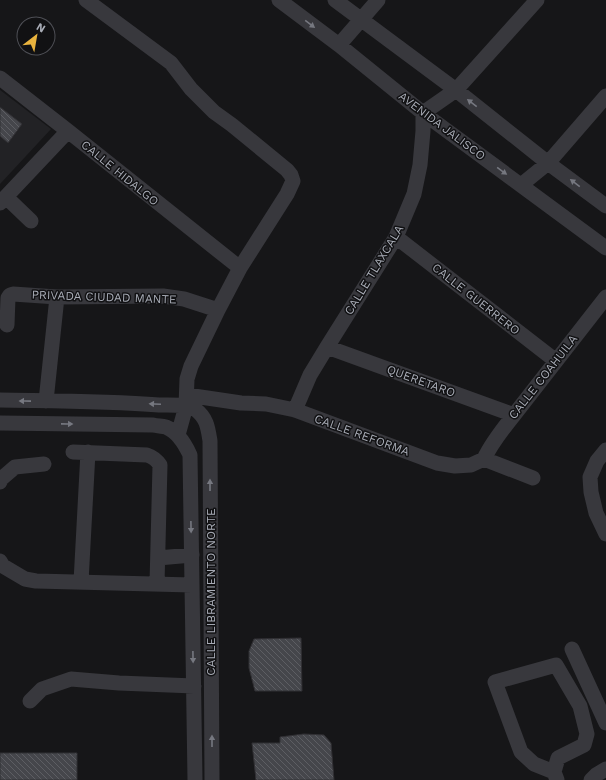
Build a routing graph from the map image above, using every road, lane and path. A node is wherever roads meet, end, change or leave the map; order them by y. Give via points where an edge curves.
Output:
1 (86, 0) edge
2 (279, 0) edge
3 (335, 0) edge
4 (378, 0) edge
5 (537, 0) edge
6 (361, 20) junction
7 (339, 45) junction
8 (0, 78) edge
9 (456, 90) junction
10 (606, 96) edge
11 (423, 113) junction
12 (68, 131) junction
13 (548, 163) junction
14 (521, 185) junction
15 (3, 200) edge
16 (606, 206) edge
17 (31, 221) dead end
18 (396, 237) junction
19 (606, 248) edge
20 (240, 268) junction
21 (57, 297) junction
22 (606, 297) edge
23 (218, 310) junction
24 (7, 325) dead end
25 (327, 347) junction
26 (556, 361) junction
27 (0, 400) edge
28 (46, 401) junction
29 (189, 403) junction
30 (295, 410) junction
31 (514, 415) junction
32 (0, 422) edge
33 (178, 435) junction
34 (606, 450) edge
35 (484, 459) junction
36 (44, 464) dead end
37 (533, 478) dead end
38 (0, 482) edge
39 (606, 534) edge
40 (192, 555) junction
41 (158, 558) junction
42 (0, 561) edge
43 (81, 582) junction
44 (157, 584) junction
45 (192, 585) junction
46 (572, 649) dead end
47 (194, 686) junction
48 (30, 701) dead end
49 (606, 723) edge
50 (606, 769) edge
51 (556, 776) edge
52 (195, 780) edge
53 (212, 780) edge
54 (591, 780) edge

1 - 20 street via 171,63 191,89 214,112 291,175 293,181 287,194
2 -> 7 street, AVENIDA JALISCO
3 - 6 street
4 - 6 street
5 - 9 street
6 - 7 street
6 - 9 street
7 - 11 street, AVENIDA JALISCO
8 - 12 street, CALLE HIDALGO
9 - 11 street
13 -> 9 street
10 - 13 street
11 -> 14 street, AVENIDA JALISCO
11 - 18 street, CALLE TLAXCALA via 420,165 414,194
12 - 15 street
12 - 20 street, CALLE HIDALGO
13 - 14 street
16 -> 13 street
14 - 19 street, AVENIDA JALISCO
15 - 17 street
18 - 25 street, CALLE TLAXCALA
18 - 26 street, CALLE GUERRERO
20 - 23 street
21 - 23 street, PRIVADA CIUDAD MANTE via 163,296 184,299
21 - 24 street, PRIVADA CIUDAD MANTE via 10,295
21 - 28 street
22 - 26 street, CALLE COAHUILA
23 - 29 street via 190,366 187,379
25 - 30 street, CALLE TLAXCALA via 310,375
25 - 31 street, QUERETARO
26 - 31 street, CALLE COAHUILA
28 -> 27 street, CALLE REFORMA
29 -> 28 street, CALLE REFORMA
29 - 30 street, CALLE REFORMA via 266,404
29 - 33 street
53 -> 29 street, CALLE LIBRAMIENTO NORTE via 210,441 208,426
30 - 35 street, CALLE REFORMA via 437,463 471,465
31 - 35 street, CALLE COAHUILA via 490,445
32 -> 33 street via 153,425 166,427
33 -> 40 street, CALLE LIBRAMIENTO NORTE via 190,455
34 - 39 street via 597,461 590,477 596,513
35 - 37 street
36 - 38 street via 15,467
40 - 41 street
40 - 45 street, CALLE LIBRAMIENTO NORTE
41 - 43 street via 160,465 157,460 147,455 81,452
41 - 44 street
42 - 43 street via 3,566 25,579
43 - 44 street
44 - 45 street
45 -> 47 street, CALLE LIBRAMIENTO NORTE
46 - 49 street
47 - 48 street via 71,679 42,689
47 - 52 street, CALLE LIBRAMIENTO NORTE
50 - 54 street
51 - 51 street via 558,758 584,746 587,734 580,706 556,665 495,682 521,752 534,764

